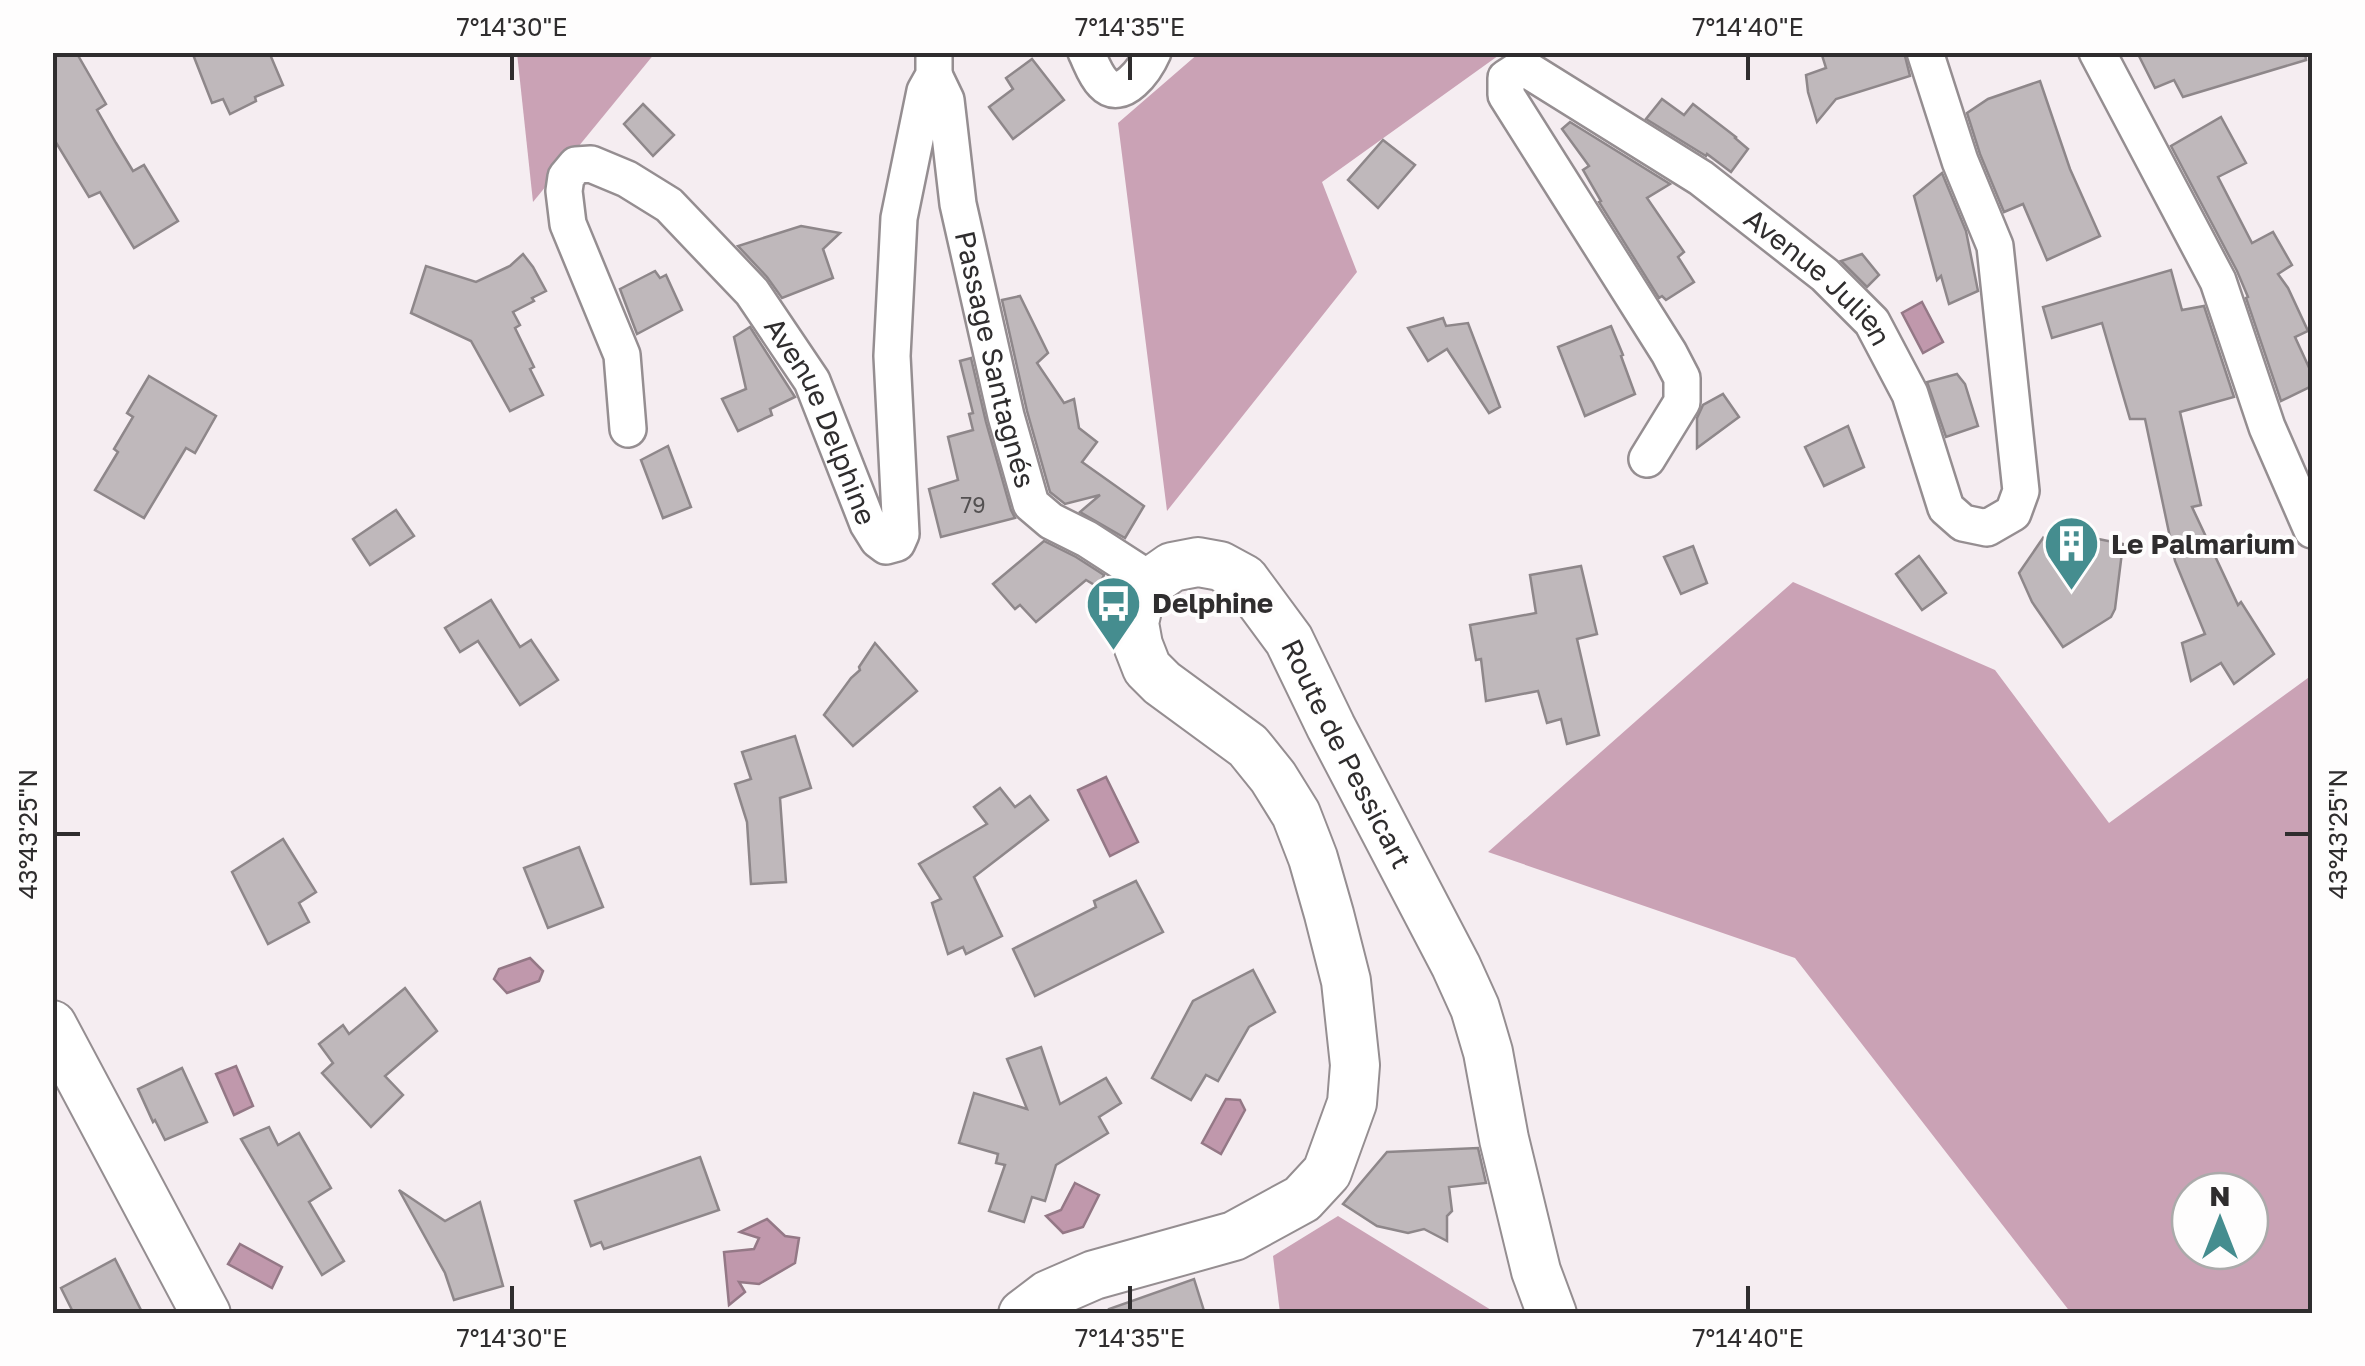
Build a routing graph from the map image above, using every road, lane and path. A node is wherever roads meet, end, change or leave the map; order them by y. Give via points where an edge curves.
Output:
1 (1086, 52) edge
2 (1154, 52) edge
3 (1925, 52) edge
4 (2096, 52) edge
5 (934, 64) edge
6 (628, 430) dead end
7 (1647, 459) dead end
8 (2312, 530) edge
9 (1152, 581) junction
10 (52, 1025) edge
11 (206, 1314) edge
12 (1023, 1314) edge
13 (1552, 1314) edge

1 - 2 street via 1112,89 1135,80
3 - 7 street, Avenue Julien via 1995,246 2021,492 2013,514 1987,528 1963,523 1946,508 1910,394 1872,322 1825,275 1701,178 1523,67 1506,78 1506,95 1682,378 1682,402
4 - 8 street via 2218,281 2267,427
5 - 6 street, Avenue Delphine via 899,218 892,356 897,543 886,546 868,524 812,381 752,292 668,205 627,179 576,165 564,191 568,224 622,355
5 - 9 street, Passage Santagnés via 946,100 958,204 1031,504
9 - 12 street via 1134,623 1147,668 1248,746 1296,814 1313,858 1346,981 1352,1103 1327,1172 1302,1199 1234,1236 1094,1275
9 - 13 street, Route de Pessicart via 1198,562 1220,566 1244,579 1290,640 1475,1008 1536,1271
10 - 11 street

